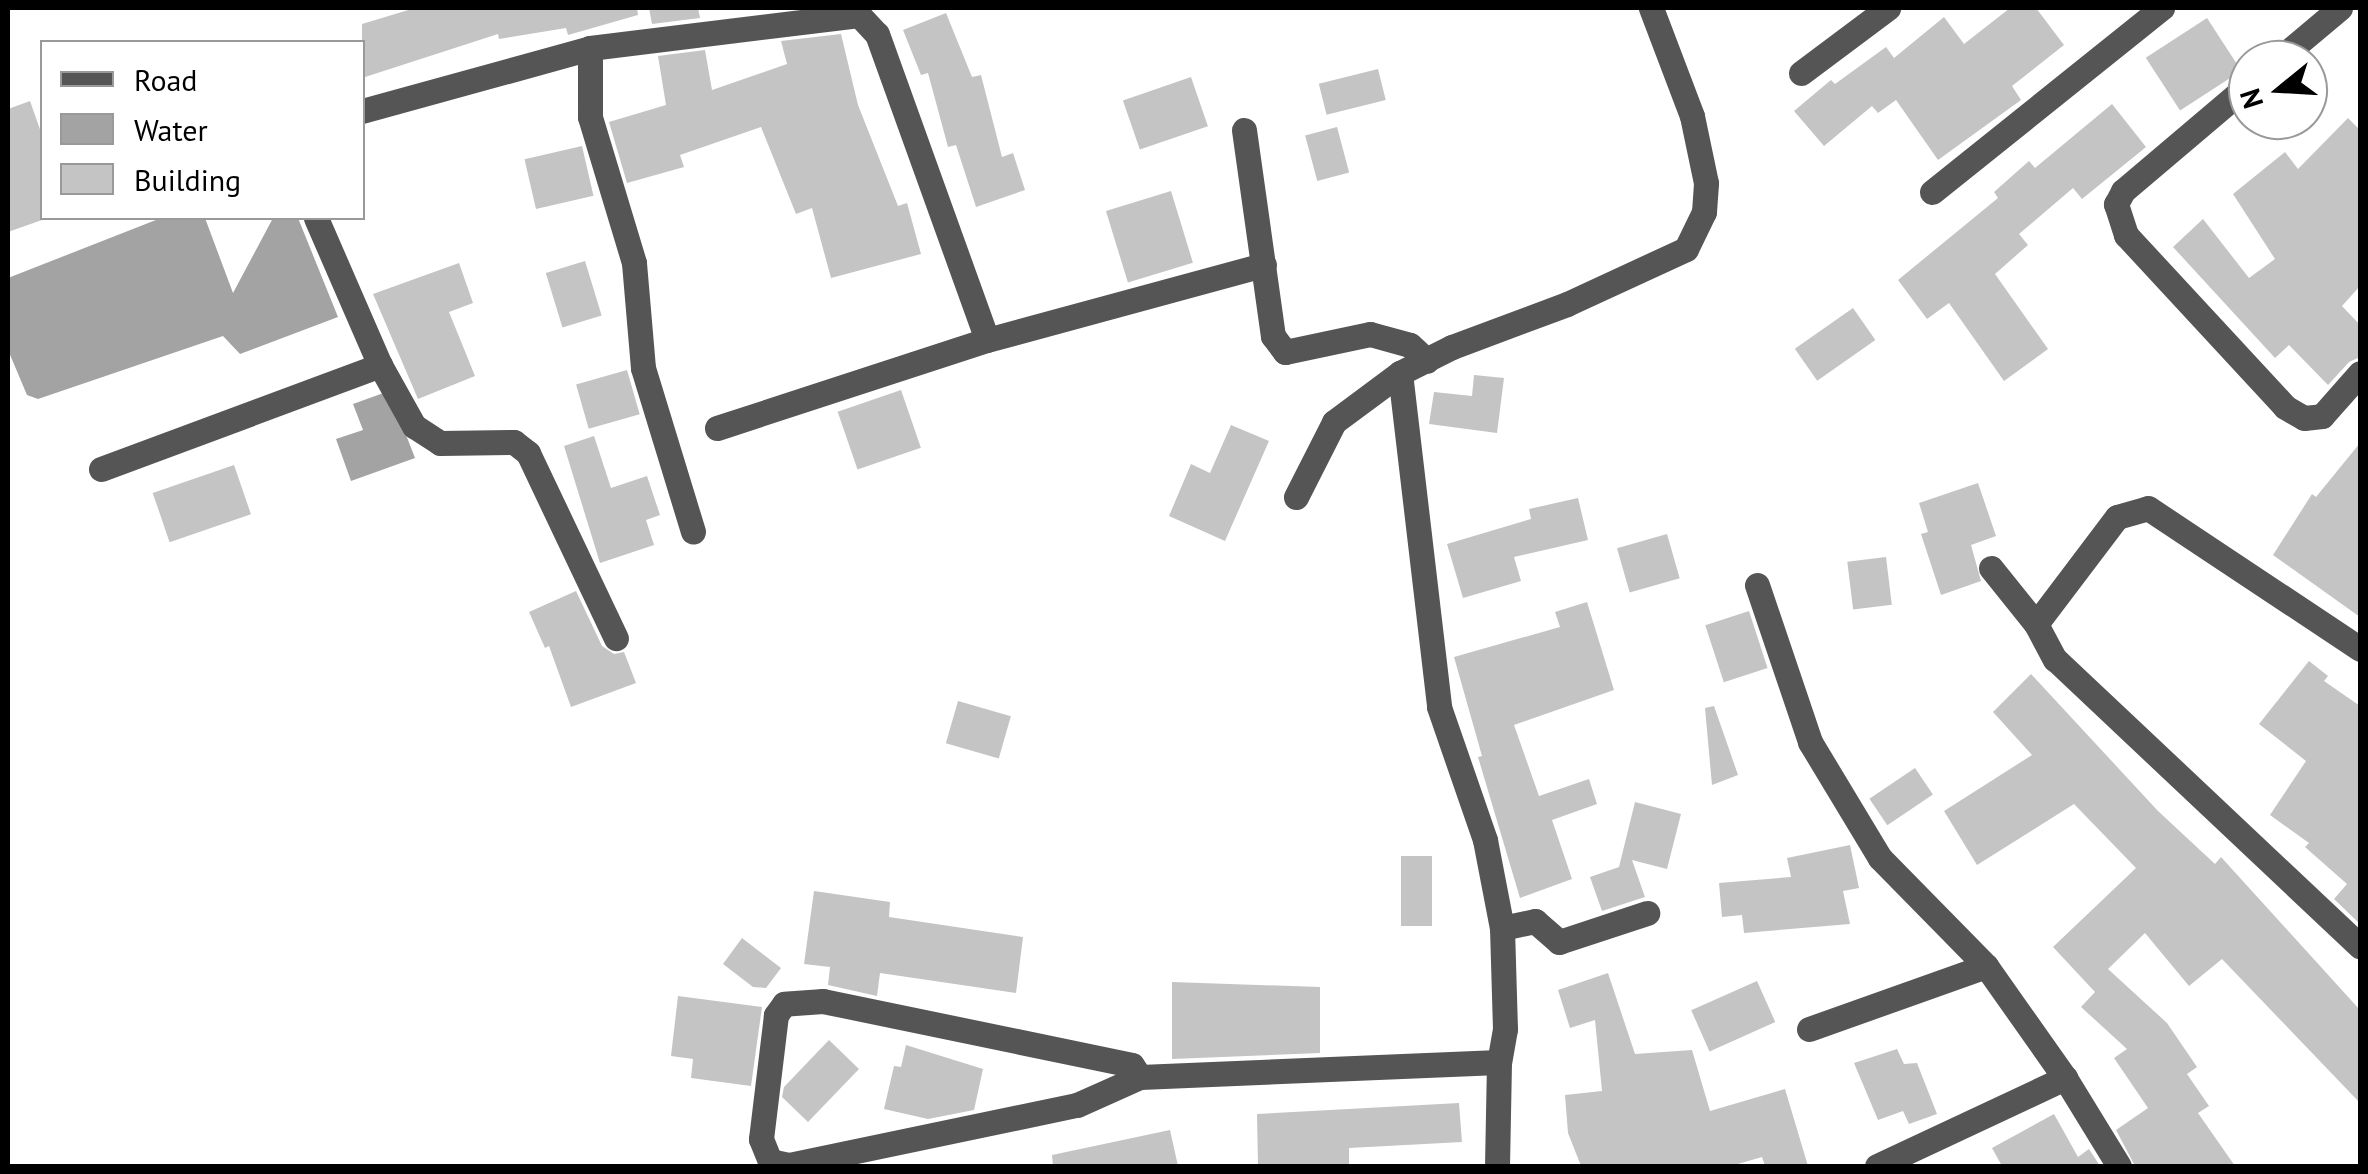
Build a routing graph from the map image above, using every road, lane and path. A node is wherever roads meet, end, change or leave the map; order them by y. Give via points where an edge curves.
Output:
1 (1651, 8) edge
2 (1888, 8) edge
3 (2162, 8) edge
4 (2340, 8) edge
5 (709, 19) edge
6 (2302, 40) edge
7 (590, 48) junction
8 (1800, 73) dead end
9 (2228, 102) edge
10 (365, 110) edge
11 (1244, 130) dead end
12 (1932, 192) dead end
13 (317, 220) edge
14 (1264, 266) junction
15 (987, 340) junction
16 (1427, 361) junction
17 (380, 365) junction
18 (1400, 373) junction
19 (2360, 373) edge
20 (717, 428) dead end
21 (101, 469) dead end
22 (1296, 498) dead end
23 (693, 532) dead end
24 (1991, 568) dead end
25 (1757, 585) dead end
26 (2036, 624) junction
27 (616, 638) dead end
28 (2360, 649) edge
29 (1647, 913) dead end
30 (1502, 928) junction
31 (2360, 946) edge
32 (1986, 966) junction
33 (1809, 1028) dead end
34 (1499, 1062) junction
35 (1140, 1076) junction
36 (2065, 1078) junction
37 (1498, 1166) edge
38 (1877, 1166) edge
39 (2118, 1166) edge

1 - 16 street via 1692,116 1706,183 1704,212 1686,249
2 - 8 street
3 - 12 street
4 - 6 street
5 - 7 street
5 - 15 street via 858,16 877,34
7 - 10 street
7 - 23 street via 590,117 634,263 643,368
9 - 19 street via 2122,191 2116,204 2126,235 2295,413 2322,416
11 - 14 street
13 - 17 street
14 - 15 street
14 - 16 street via 1273,336 1284,352 1370,334 1410,345
15 - 20 street
16 - 18 street
17 - 21 street
17 - 27 street via 414,426 440,443 514,442 528,452
18 - 22 street via 1334,422
18 - 30 street via 1439,707 1485,840
24 - 26 street
25 - 32 street via 1810,742 1880,858
26 - 28 street via 2117,517 2148,508
26 - 31 street via 2055,658
29 - 30 street via 1560,942 1536,921
30 - 34 street via 1505,1029
32 - 33 street
32 - 36 street
34 - 35 street
34 - 37 street
35 - 35 street via 1132,1065 822,1001 784,1004 776,1016 761,1139 770,1162 789,1165 1077,1104
36 - 38 street
36 - 39 street

